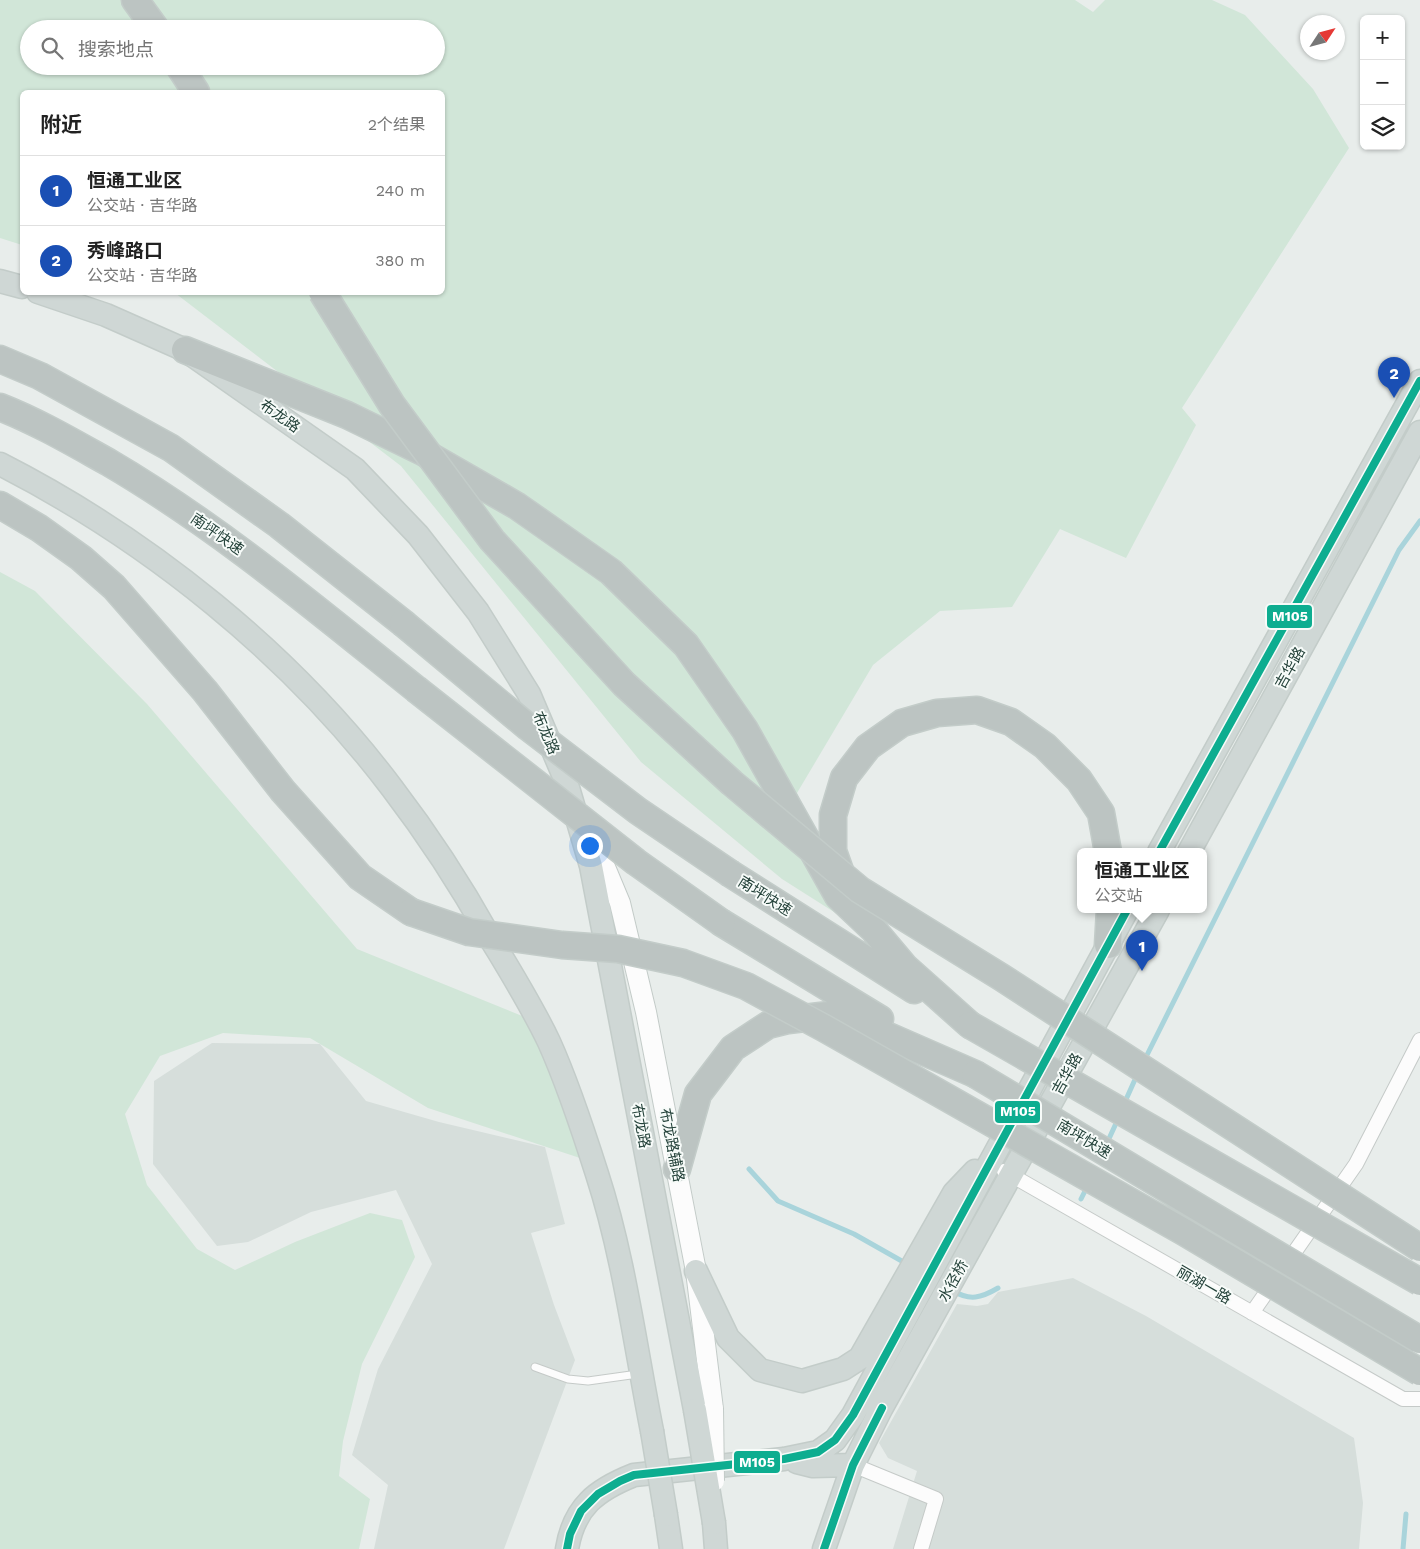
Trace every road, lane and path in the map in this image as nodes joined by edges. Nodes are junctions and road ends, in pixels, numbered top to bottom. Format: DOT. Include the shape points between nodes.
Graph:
graph roads {
  1 [pos="134,0"];
  2 [pos="149,20"];
  3 [pos="185,75"];
  4 [pos="195,90"];
  5 [pos="0,281"];
  6 [pos="20,287"];
  7 [pos="47,295"];
  8 [pos="324,295"];
  9 [pos="185,350"];
  10 [pos="0,359"];
  11 [pos="1420,381"];
  12 [pos="0,407"];
  13 [pos="1420,432"];
  14 [pos="0,464"];
  15 [pos="0,504"];
  16 [pos="566,781"];
  17 [pos="1107,848"];
  18 [pos="1161,848"];
  19 [pos="1191,848"];
  20 [pos="1110,913"];
  21 [pos="1125,913"];
  22 [pos="1156,913"];
  23 [pos="873,929"];
  24 [pos="1108,945"];
  25 [pos="970,1025"];
  26 [pos="1420,1040"];
  27 [pos="974,1074"];
  28 [pos="989,1164"];
  29 [pos="678,1169"];
  30 [pos="1012,1176"];
  31 [pos="977,1238"];
  32 [pos="1420,1248"];
  33 [pos="696,1271"];
  34 [pos="1420,1282"];
  35 [pos="901,1305"];
  36 [pos="1252,1313"];
  37 [pos="1420,1340"];
  38 [pos="534,1367"];
  39 [pos="1420,1372"];
  40 [pos="641,1373"];
  41 [pos="1420,1400"];
  42 [pos="704,1410"];
  43 [pos="784,1459"];
  44 [pos="853,1465"];
  45 [pos="568,1549"];
  46 [pos="670,1549"];
  47 [pos="716,1549"];
  48 [pos="824,1549"];
  49 [pos="921,1549"];
  1 -- 2 [label="highway"];
  3 -- 4 [label="highway"];
  5 -- 6 [label="main road"];
  7 -- 9 [label="main road, 布龙路" via="106,315"];
  8 -- 32 [label="highway, bridge" via="392,405 492,540 624,684 732,783 860,890 1001,977"];
  9 -- 16 [label="main road, 布龙路" via="355,469 418,535 478,612 529,694"];
  9 -- 23 [label="highway" via="347,415 423,452 517,506 611,572 686,645 745,730 838,896"];
  10 -- 25 [label="highway, 南坪快速, bridge" via="40,376 171,448 279,525 528,727 638,811 730,874"];
  11 -- 18 [label="main road, 吉华路"];
  12 -- 27 [label="highway, 南坪快速, bridge" via="37,421 156,491 262,565 636,862 722,923"];
  13 -- 19 [label="main road, 吉华路"];
  14 -- 40 [label="main road" via="105,525 188,583 264,648 332,716 391,786 455,876 548,1042 576,1110 612,1230"];
  15 -- 39 [label="highway, bridge" via="82,558 114,587 360,877 412,912 469,932 618,949 683,963 746,986 1184,1232"];
  16 -- 29 [label="main road, 布龙路辅路" via="603,858 620,903"];
  16 -- 42 [label="main road, 布龙路" via="591,866"];
  17 -- 23 [label="highway" via="1101,813 1080,780 1045,746 1011,722 977,710 937,713 902,722 868,747 844,778 833,815 833,851 846,887"];
  20 -- 24 [label="highway"];
  21 -- 24 [label="main road, 吉华路"];
  22 -- 30 [label="main road, 吉华路"];
  23 -- 25 [label="highway" via="905,967"];
  24 -- 28 [label="main road, 吉华路"];
  25 -- 34 [label="highway, 南坪快速, bridge"];
  26 -- 36 [label="street" via="1356,1164"];
  27 -- 29 [label="highway" via="849,1019 829,1015 768,1026 733,1048 698,1094"];
  27 -- 37 [label="highway, 南坪快速, bridge"];
  28 -- 30 [label="street, 丽湖一路"];
  28 -- 35 [label="main road, 吉华路" via="948,1221"];
  29 -- 33 [label="main road, 布龙路辅路"];
  30 -- 31 [label="main road, 吉华路"];
  30 -- 36 [label="street, 丽湖一路"];
  31 -- 44 [label="main road, 水径桥"];
  33 -- 35 [label="main road" via="728,1338 760,1370 802,1381 843,1369 860,1358"];
  33 -- 42 [label="main road, 布龙路辅路"];
  35 -- 43 [label="main road" via="853,1415 835,1440 818,1452"];
  36 -- 41 [label="street, 丽湖一路" via="1403,1399"];
  38 -- 40 [label="lane" via="568,1379 588,1381"];
  40 -- 46 [label="main road, bridge"];
  42 -- 47 [label="main road, 布龙路, bridge"];
  43 -- 44 [label="main road" via="813,1466"];
  43 -- 45 [label="main road" via="634,1475 613,1483 585,1504 569,1537"];
  44 -- 48 [label="main road"];
  44 -- 49 [label="street" via="936,1498"];
}
